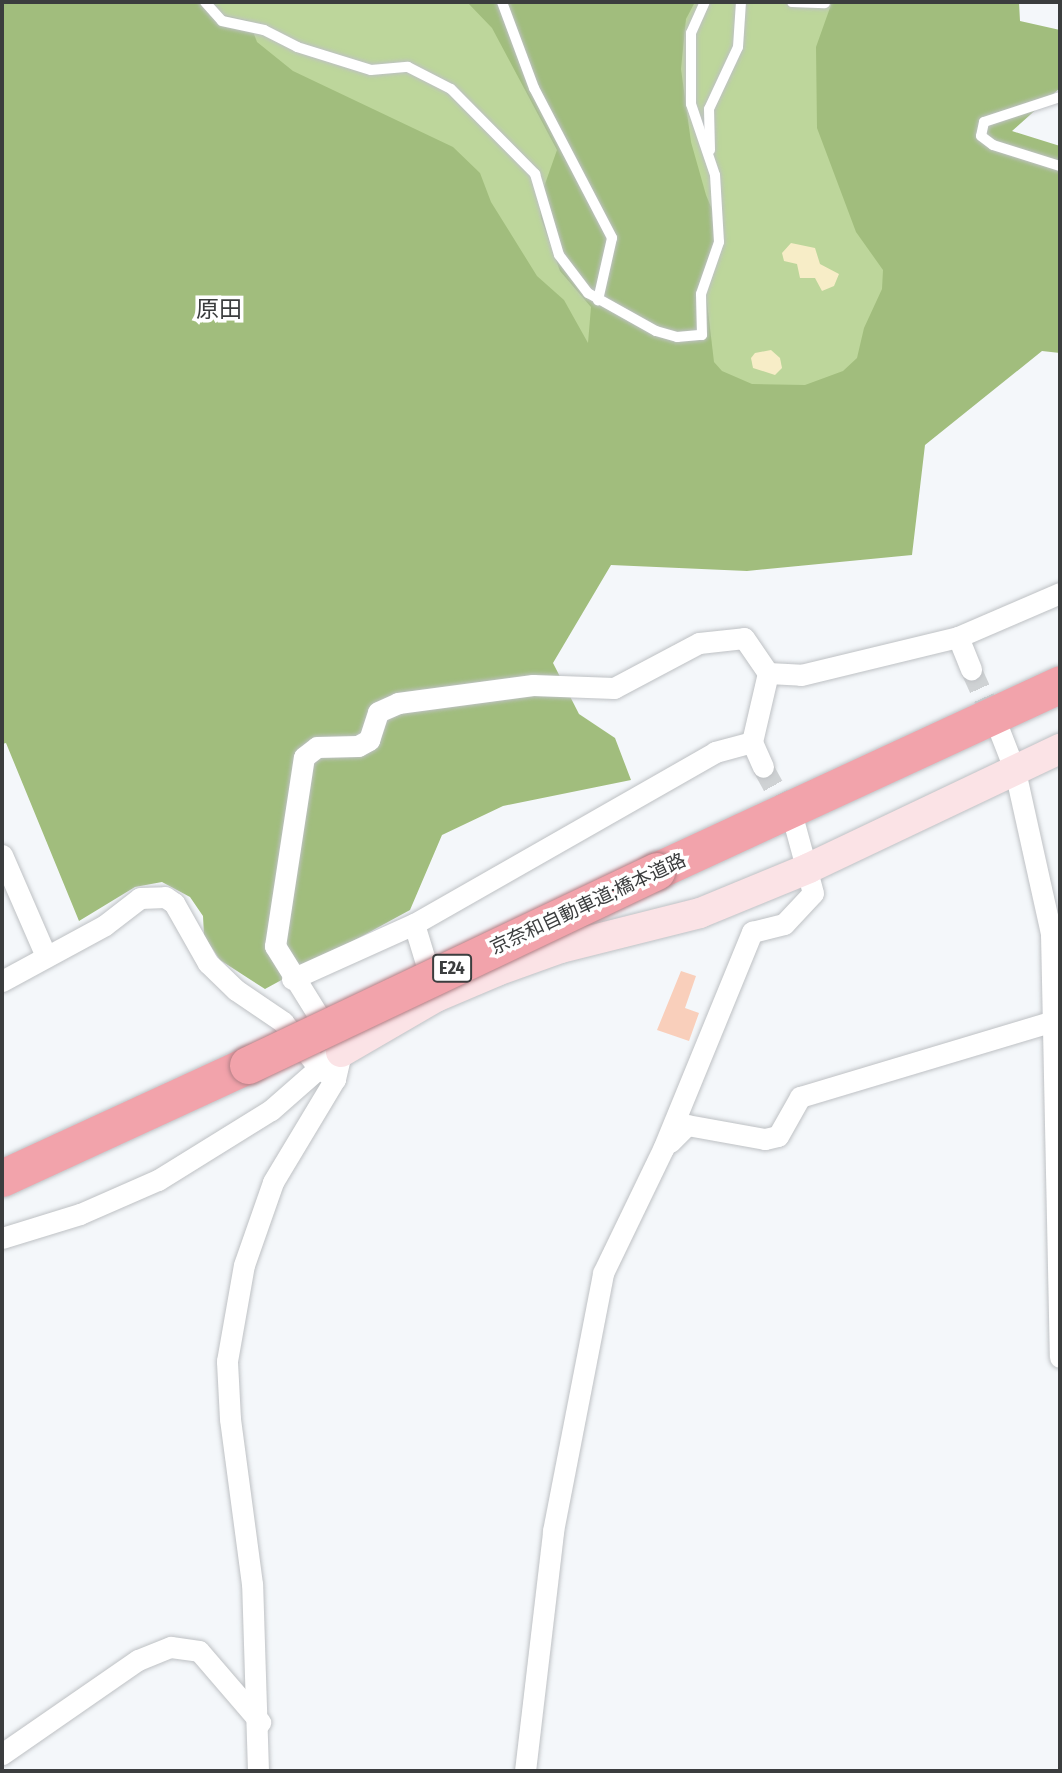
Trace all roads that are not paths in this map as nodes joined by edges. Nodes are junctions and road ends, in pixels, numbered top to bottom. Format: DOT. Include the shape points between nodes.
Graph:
graph roads {
  1 [pos="205,2"];
  2 [pos="502,2"];
  3 [pos="705,2"];
  4 [pos="752,2"];
  5 [pos="792,2"];
  6 [pos="825,2"];
  7 [pos="741,4"];
  8 [pos="1060,97"];
  9 [pos="710,156"];
  10 [pos="1060,166"];
  11 [pos="598,300"];
  12 [pos="1060,593"];
  13 [pos="958,637"];
  14 [pos="971,669"];
  15 [pos="768,673"];
  16 [pos="1060,684"];
  17 [pos="999,730"];
  18 [pos="752,742"];
  19 [pos="1060,749"];
  20 [pos="763,767"];
  21 [pos="1015,771"];
  22 [pos="794,823"];
  23 [pos="2,855"];
  24 [pos="809,868"];
  25 [pos="414,925"];
  26 [pos="46,956"];
  27 [pos="4,974"];
  28 [pos="292,979"];
  29 [pos="436,997"];
  30 [pos="1055,1020"];
  31 [pos="331,1066"];
  32 [pos="663,1149"];
  33 [pos="2,1178"];
  34 [pos="2,1238"];
  35 [pos="1060,1357"];
  36 [pos="260,1722"];
  37 [pos="5,1744"];
  38 [pos="258,1771"];
  39 [pos="525,1771"];
  1 -- 11 [label="lane" via="222,21 264,30 296,47 371,70 408,67 451,89 536,174 559,255"];
  2 -- 11 [label="lane" via="534,88 612,238"];
  3 -- 9 [label="lane" via="691,33 690,75 697,131"];
  4 -- 7 [label="lane"];
  5 -- 6 [label="lane"];
  7 -- 9 [label="lane" via="738,47 709,109"];
  8 -- 10 [label="lane" via="984,122 981,136 993,145"];
  9 -- 11 [label="lane" via="719,242 701,294 702,335 677,337 656,331"];
  12 -- 13 [label="street"];
  13 -- 14 [label="street"];
  13 -- 15 [label="street" via="801,675"];
  15 -- 18 [label="street"];
  15 -- 28 [label="street" via="744,638 719,638 699,643 614,688 533,685 398,703 378,712 369,740 358,747 317,747 304,757 275,946"];
  16 -- 33 [label="highway, 京奈和自動車道;橋本道路 / E24, bridge"];
  17 -- 21 [label="street"];
  18 -- 20 [label="street"];
  18 -- 25 [label="street" via="715,752"];
  19 -- 21 [label="street"];
  21 -- 24 [label="street"];
  21 -- 30 [label="street" via="1051,933"];
  22 -- 24 [label="street"];
  23 -- 26 [label="street"];
  24 -- 29 [label="street" via="700,913 561,948"];
  24 -- 32 [label="street" via="813,894 784,924 752,932 740,954"];
  25 -- 28 [label="street"];
  25 -- 29 [label="street"];
  26 -- 27 [label="street"];
  26 -- 31 [label="street" via="106,925 140,898 166,897 208,963 236,990 284,1022"];
  28 -- 31 [label="street"];
  29 -- 31 [label="street"];
  30 -- 32 [label="street" via="800,1097 778,1136 765,1139 687,1125"];
  30 -- 35 [label="street"];
  31 -- 34 [label="street" via="271,1110 159,1180 80,1214"];
  31 -- 36 [label="street" via="273,1182 244,1265 227,1361 252,1584"];
  32 -- 39 [label="street" via="603,1273 554,1531"];
  36 -- 37 [label="street" via="199,1651 171,1647 138,1660"];
  36 -- 38 [label="street"];
}
